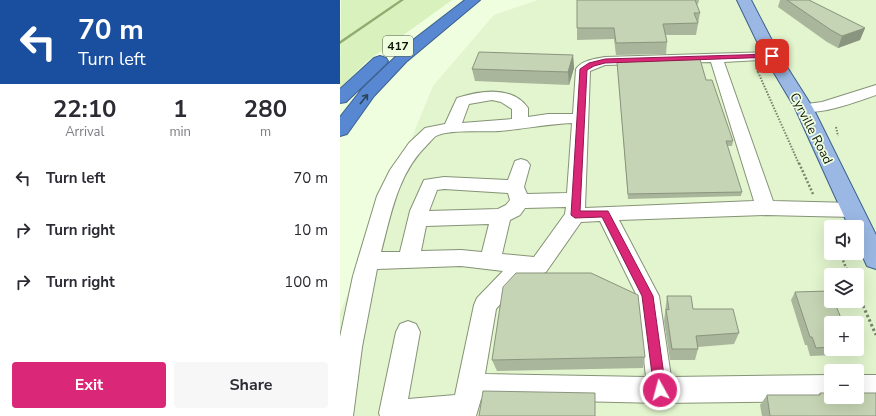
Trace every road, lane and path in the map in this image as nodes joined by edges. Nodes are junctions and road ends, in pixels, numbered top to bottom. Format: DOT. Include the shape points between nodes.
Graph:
graph roads {
  1 [pos="461,0"];
  2 [pos="473,0"];
  3 [pos="744,0"];
  4 [pos="750,56"];
  5 [pos="772,56"];
  6 [pos="716,58"];
  7 [pos="876,89"];
  8 [pos="340,98"];
  9 [pos="804,108"];
  10 [pos="581,118"];
  11 [pos="520,123"];
  12 [pos="452,128"];
  13 [pos="340,130"];
  14 [pos="521,164"];
  15 [pos="517,194"];
  16 [pos="576,207"];
  17 [pos="766,208"];
  18 [pos="820,208"];
  19 [pos="853,210"];
  20 [pos="605,214"];
  21 [pos="501,216"];
  22 [pos="418,219"];
  23 [pos="825,220"];
  24 [pos="409,259"];
  25 [pos="876,259"];
  26 [pos="368,261"];
  27 [pos="490,261"];
  28 [pos="539,266"];
  29 [pos="864,308"];
  30 [pos="408,332"];
  31 [pos="876,335"];
  32 [pos="470,386"];
  33 [pos="824,388"];
  34 [pos="864,388"];
  35 [pos="876,388"];
  36 [pos="660,390"];
  37 [pos="340,416"];
  1 -- 8 [label="highway, 417" via="403,42"];
  13 -- 2 [label="highway, one-way" via="374,86 405,55"];
  3 -- 5 [label="main road, Cyrville Road"];
  4 -- 5 [label="street"];
  4 -- 6 [label="street"];
  4 -- 18 [label="path"];
  5 -- 9 [label="main road, Cyrville Road"];
  6 -- 10 [label="street" via="605,61 592,64 584,69"];
  6 -- 17 [label="street"];
  7 -- 9 [label="street" via="823,106"];
  9 -- 19 [label="main road, Cyrville Road"];
  10 -- 11 [label="street"];
  10 -- 16 [label="street"];
  11 -- 12 [label="street"];
  11 -- 12 [label="street" via="520,108 513,102 500,96 476,96 462,101"];
  12 -- 26 [label="street" via="432,132 416,146 396,174 386,196"];
  14 -- 15 [label="street"];
  15 -- 16 [label="street"];
  15 -- 21 [label="street" via="513,210"];
  15 -- 22 [label="street" via="444,183 430,184"];
  16 -- 20 [label="street"];
  16 -- 28 [label="street"];
  17 -- 18 [label="street"];
  17 -- 20 [label="street"];
  18 -- 19 [label="street"];
  18 -- 23 [label="path"];
  19 -- 25 [label="main road, Cyrville Road"];
  20 -- 36 [label="street" via="648,296"];
  21 -- 22 [label="street"];
  21 -- 27 [label="street"];
  22 -- 24 [label="street"];
  24 -- 26 [label="street"];
  24 -- 27 [label="street" via="460,258"];
  26 -- 37 [label="street" via="350,347"];
  27 -- 28 [label="street"];
  28 -- 32 [label="street" via="511,277 485,305"];
  29 -- 31 [label="path"];
  30 -- 32 [label="street" via="392,413 466,408"];
  32 -- 36 [label="street"];
  33 -- 36 [label="street"];
  34 -- 35 [label="street"];
}
